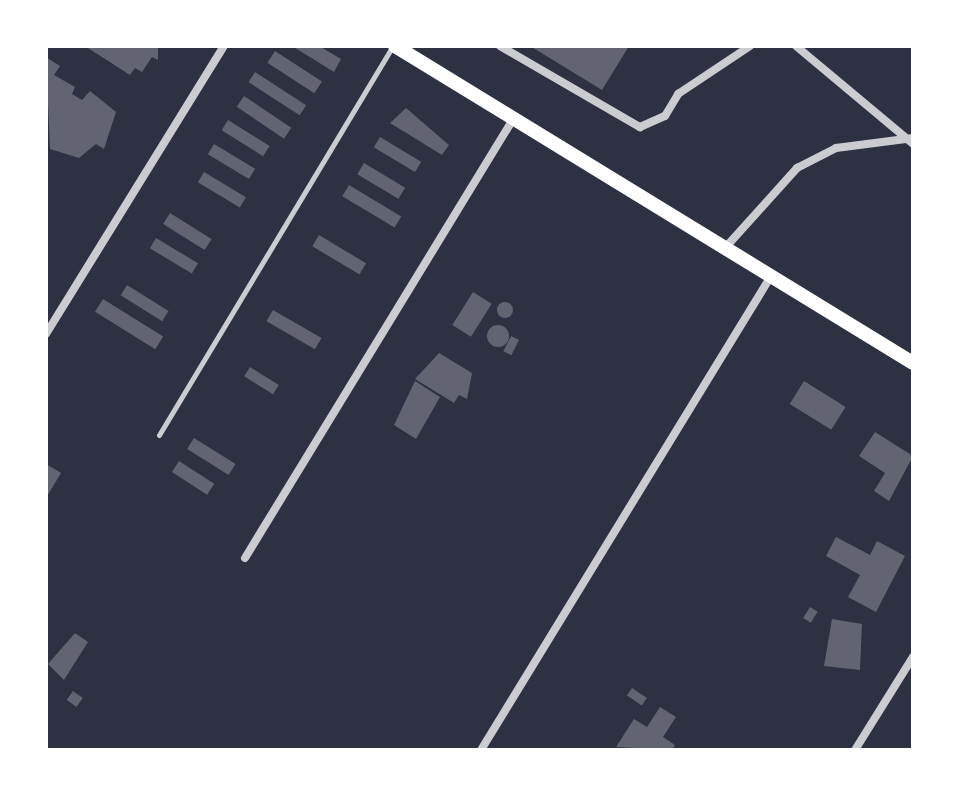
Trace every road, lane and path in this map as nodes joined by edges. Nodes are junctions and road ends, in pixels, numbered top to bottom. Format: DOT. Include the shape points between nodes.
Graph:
graph roads {
  1 [pos="224,46"];
  2 [pos="394,46"];
  3 [pos="500,46"];
  4 [pos="750,46"];
  5 [pos="796,46"];
  6 [pos="512,121"];
  7 [pos="910,139"];
  8 [pos="725,248"];
  9 [pos="771,276"];
  10 [pos="46,334"];
  11 [pos="913,363"];
  12 [pos="159,435"];
  13 [pos="245,558"];
  14 [pos="913,657"];
  15 [pos="481,750"];
  16 [pos="855,750"];
  1 -- 10 [label="street"];
  2 -- 6 [label="main road"];
  2 -- 12 [label="lane"];
  3 -- 4 [label="street" via="640,127 665,116 678,94"];
  5 -- 7 [label="street"];
  6 -- 8 [label="main road"];
  6 -- 13 [label="street"];
  7 -- 8 [label="street" via="836,148 797,168"];
  8 -- 9 [label="main road"];
  9 -- 11 [label="main road"];
  9 -- 15 [label="street"];
  14 -- 16 [label="street"];
}
